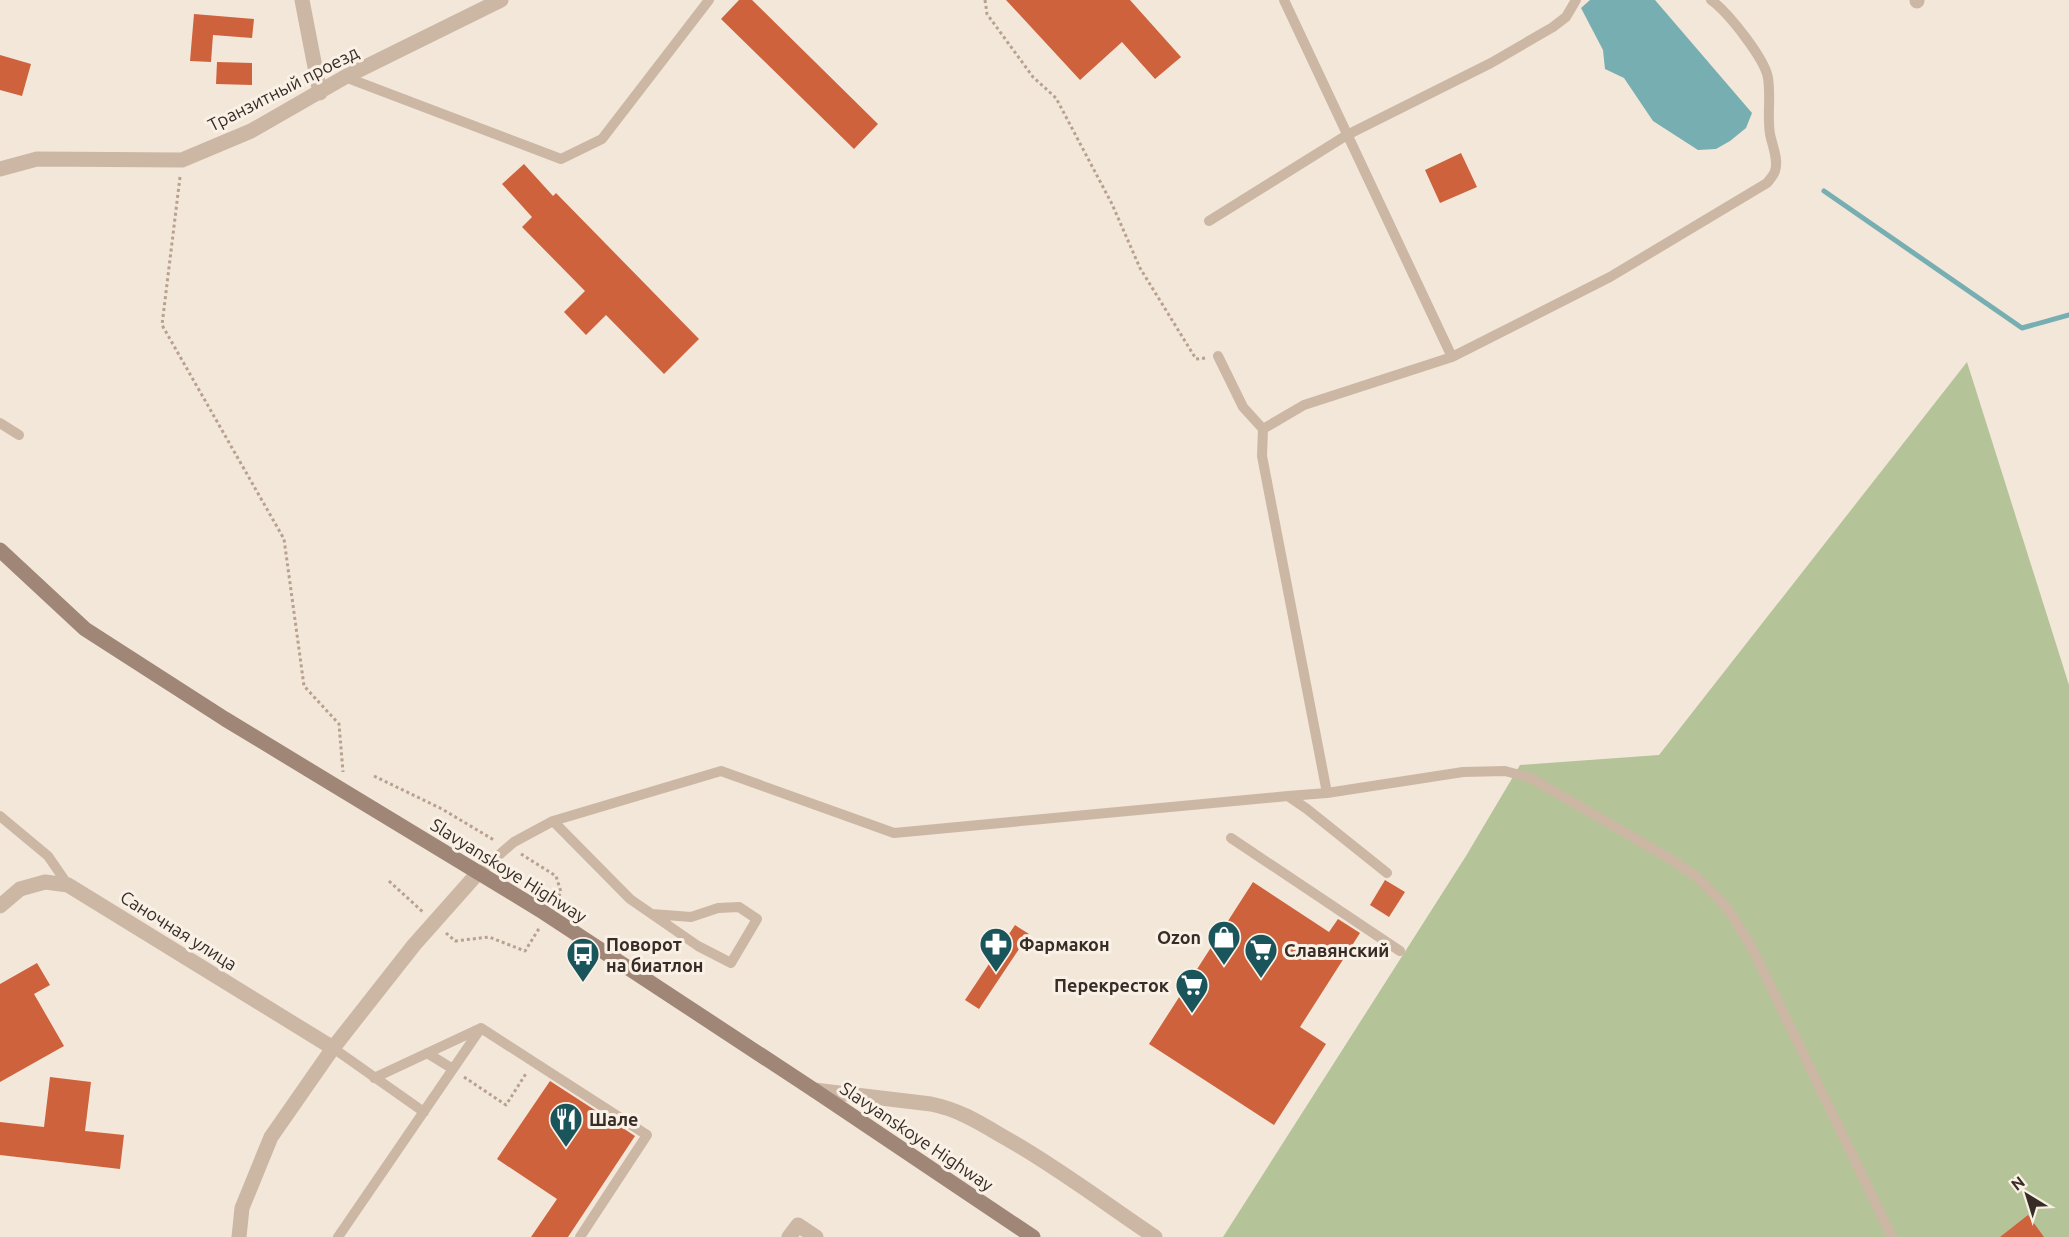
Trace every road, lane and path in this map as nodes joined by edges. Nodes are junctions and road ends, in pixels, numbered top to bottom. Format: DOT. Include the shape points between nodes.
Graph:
graph roads {
  1 [pos="302,0"];
  2 [pos="501,0"];
  3 [pos="708,0"];
  4 [pos="985,0"];
  5 [pos="1284,0"];
  6 [pos="1576,0"];
  7 [pos="1711,0"];
  8 [pos="345,77"];
  9 [pos="320,93"];
  10 [pos="1347,135"];
  11 [pos="182,160"];
  12 [pos="0,169"];
  13 [pos="1209,221"];
  14 [pos="1218,356"];
  15 [pos="1452,357"];
  16 [pos="0,423"];
  17 [pos="1263,429"];
  18 [pos="19,435"];
  19 [pos="0,550"];
  20 [pos="374,776"];
  21 [pos="345,792"];
  22 [pos="1327,793"];
  23 [pos="1288,796"];
  24 [pos="442,809"];
  25 [pos="0,816"];
  26 [pos="554,821"];
  27 [pos="1231,838"];
  28 [pos="1387,873"];
  29 [pos="477,874"];
  30 [pos="68,885"];
  31 [pos="0,906"];
  32 [pos="652,914"];
  33 [pos="1400,951"];
  34 [pos="481,1029"];
  35 [pos="333,1048"];
  36 [pos="427,1053"];
  37 [pos="533,1062"];
  38 [pos="453,1069"];
  39 [pos="374,1078"];
  40 [pos="814,1090"];
  41 [pos="424,1112"];
  42 [pos="239,1237"];
  43 [pos="338,1237"];
  44 [pos="580,1237"];
  45 [pos="789,1237"];
  46 [pos="816,1237"];
  47 [pos="1033,1237"];
  48 [pos="1155,1237"];
  49 [pos="1892,1237"];
  1 -- 9 [label="street"];
  2 -- 8 [label="street, Транзитный проезд"];
  3 -- 8 [label="lane" via="602,139 561,159"];
  4 -- 14 [label="path" via="993,23 1033,77 1056,98 1112,204 1140,268 1196,359"];
  5 -- 10 [label="lane"];
  6 -- 10 [label="lane" via="1566,17 1544,32"];
  7 -- 15 [label="lane" via="1747,38 1768,76 1769,126 1776,171 1767,183 1610,277"];
  8 -- 9 [label="street, Транзитный проезд"];
  9 -- 11 [label="street, Транзитный проезд" via="251,131"];
  10 -- 13 [label="lane"];
  10 -- 15 [label="lane"];
  11 -- 12 [label="street, Транзитный проезд" via="37,159"];
  11 -- 21 [label="path" via="162,325 284,538 303,686 339,724"];
  14 -- 17 [label="lane" via="1243,407"];
  15 -- 17 [label="lane" via="1304,405"];
  16 -- 18 [label="lane"];
  17 -- 22 [label="lane" via="1262,456"];
  19 -- 21 [label="main road, Slavyanskoye Highway" via="85,629"];
  20 -- 24 [label="path"];
  21 -- 29 [label="main road, Slavyanskoye Highway"];
  22 -- 23 [label="lane"];
  22 -- 49 [label="lane" via="1463,772 1505,771 1531,778 1568,798 1697,877 1728,909 1750,946"];
  23 -- 26 [label="lane" via="894,833 721,771"];
  23 -- 28 [label="lane"];
  25 -- 30 [label="lane" via="48,856"];
  26 -- 29 [label="lane" via="514,842"];
  26 -- 32 [label="lane" via="630,899"];
  27 -- 33 [label="lane"];
  29 -- 35 [label="street" via="414,945"];
  29 -- 40 [label="main road, Slavyanskoye Highway" via="540,910"];
  30 -- 31 [label="street, Саночная улица" via="45,882 20,889"];
  30 -- 35 [label="street, Саночная улица"];
  32 -- 32 [label="lane" via="731,963 757,920 739,907 718,908 691,917"];
  34 -- 36 [label="lane"];
  34 -- 37 [label="lane"];
  34 -- 38 [label="lane"];
  35 -- 39 [label="lane"];
  35 -- 42 [label="street" via="271,1137 242,1208"];
  36 -- 38 [label="lane"];
  36 -- 39 [label="lane"];
  37 -- 38 [label="path" via="506,1105"];
  37 -- 44 [label="lane" via="647,1135"];
  38 -- 41 [label="lane"];
  39 -- 41 [label="lane"];
  40 -- 47 [label="main road, Slavyanskoye Highway"];
  40 -- 48 [label="street" via="931,1104 957,1111 1027,1150"];
  41 -- 43 [label="lane"];
  45 -- 46 [label="street" via="798,1225"];
}
